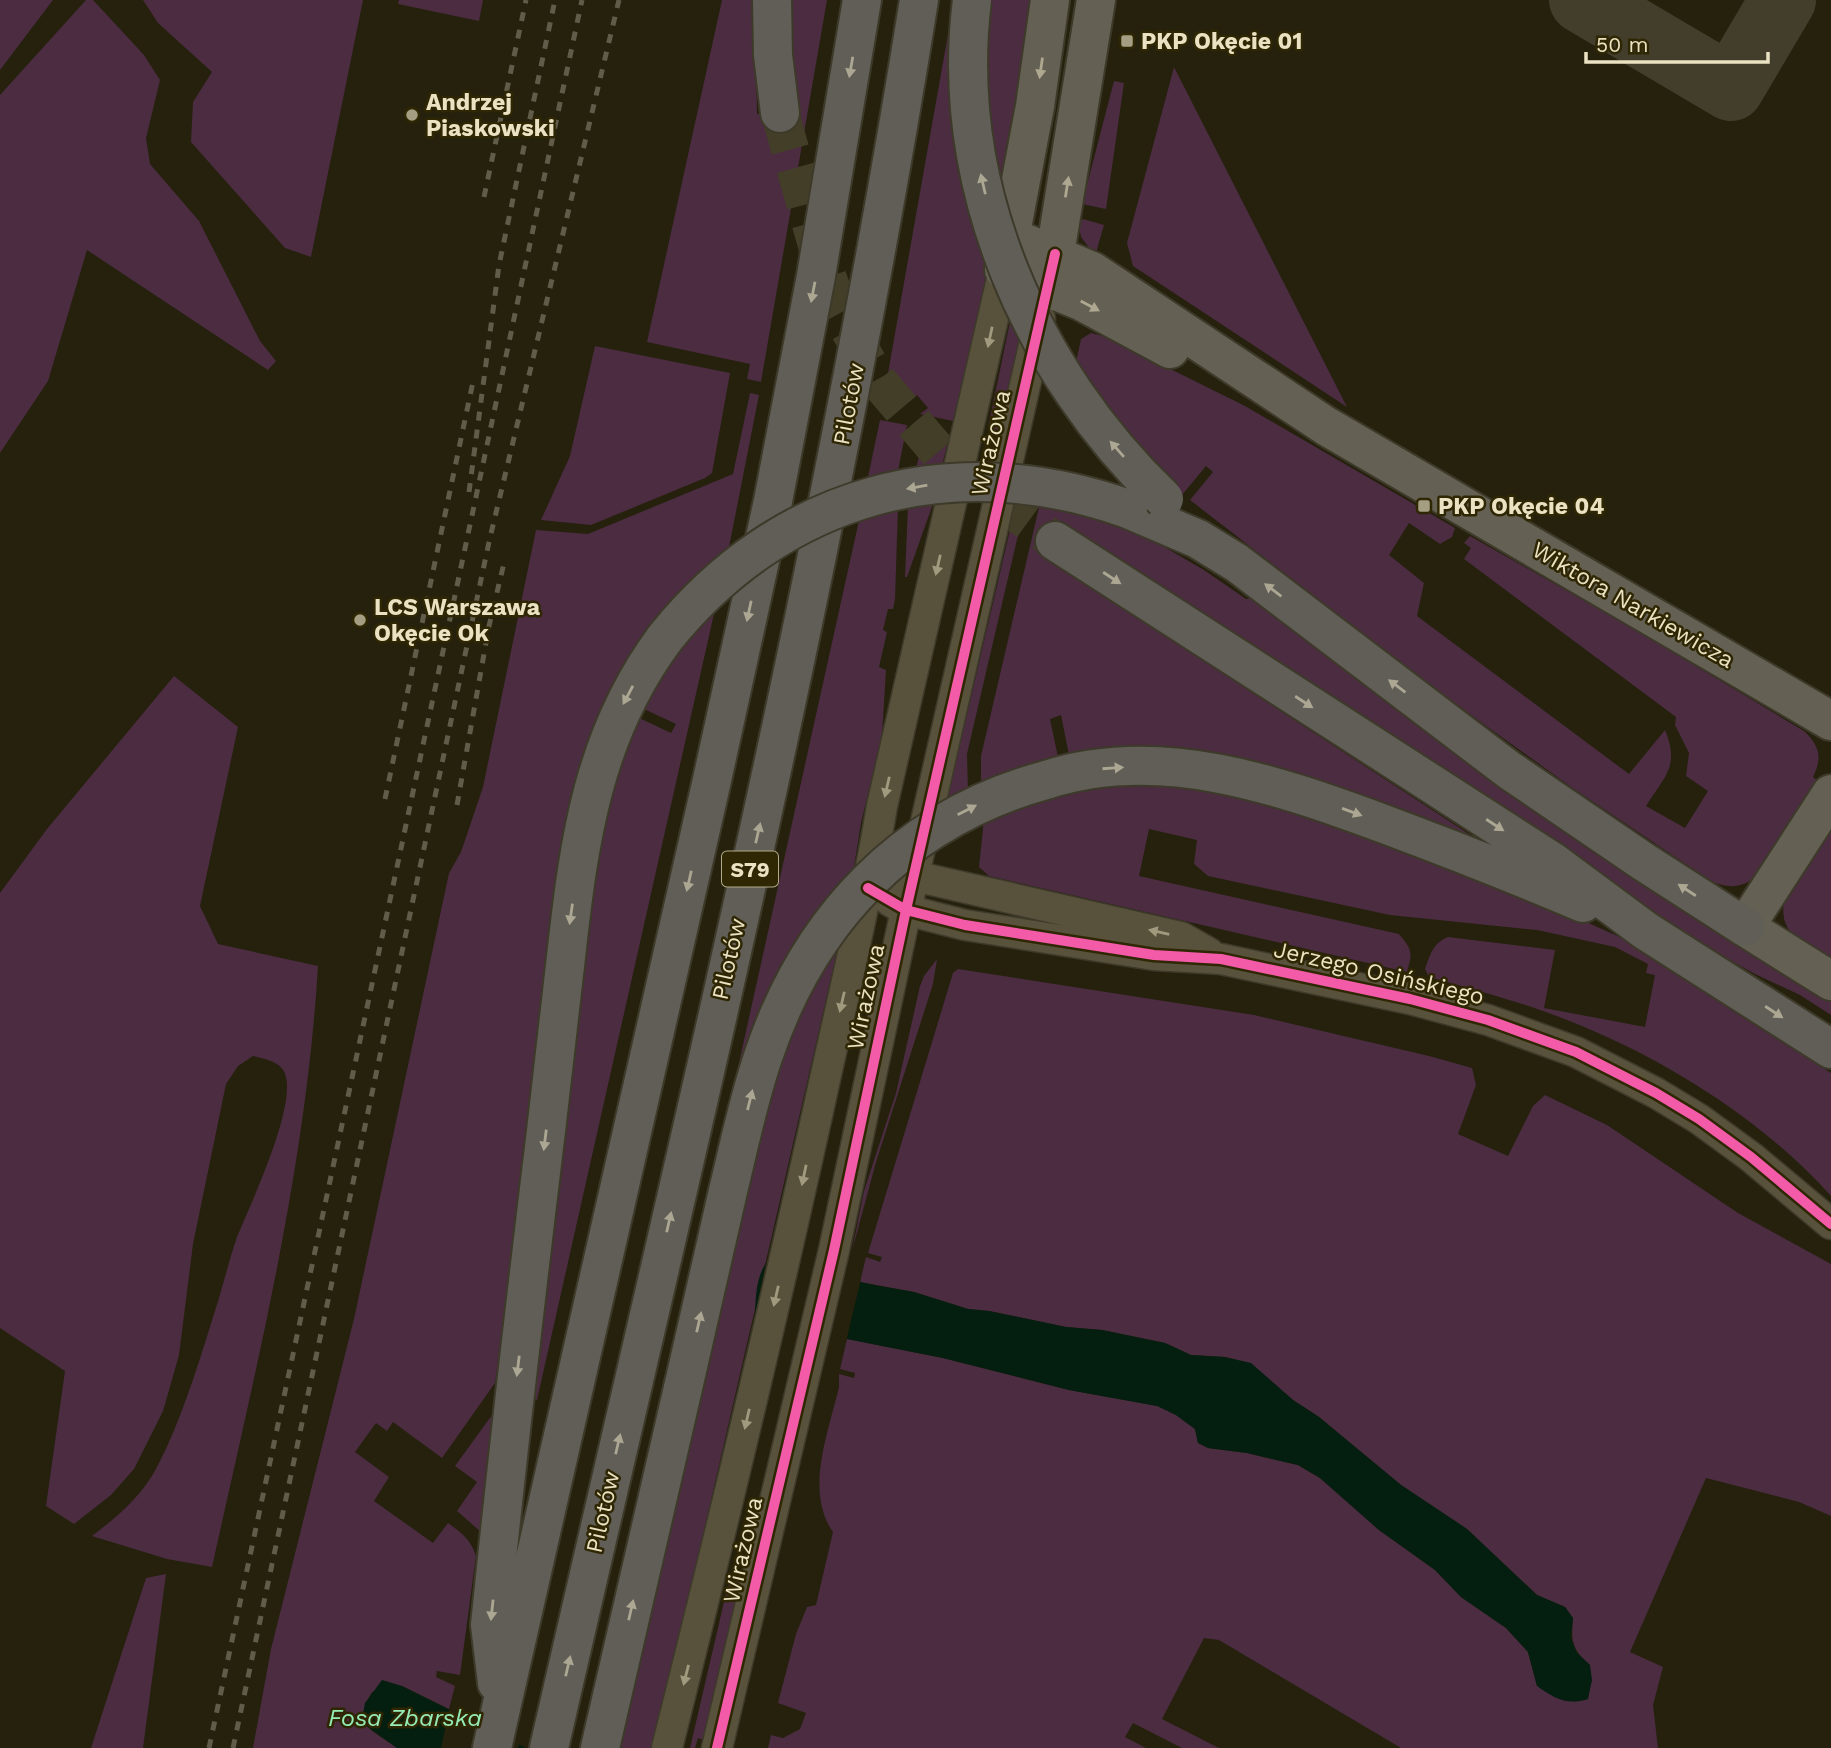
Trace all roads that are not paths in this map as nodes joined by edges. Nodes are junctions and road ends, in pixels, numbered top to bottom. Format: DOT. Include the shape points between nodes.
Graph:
graph roads {
  1 [pos="772,0"];
  2 [pos="862,0"];
  3 [pos="919,0"];
  4 [pos="972,0"];
  5 [pos="1050,0"];
  6 [pos="1096,0"];
  7 [pos="780,114"];
  8 [pos="1008,254"];
  9 [pos="1051,270"];
  10 [pos="1055,541"];
  11 [pos="1237,564"];
  12 [pos="1831,721"];
  13 [pos="1831,794"];
  14 [pos="914,876"];
  15 [pos="868,888"];
  16 [pos="906,910"];
  17 [pos="1745,927"];
  18 [pos="1646,931"];
  19 [pos="1221,959"];
  20 [pos="1831,982"];
  21 [pos="1831,1049"];
  22 [pos="1831,1224"];
  23 [pos="501,1709"];
  24 [pos="551,1740"];
  25 [pos="492,1748"];
  26 [pos="600,1748"];
  27 [pos="667,1748"];
  28 [pos="717,1748"];
  1 -- 7 [label="highway"];
  2 -- 23 [label="highway, S79, one-way" via="770,514"];
  24 -- 3 [label="highway, Pilotów / S79, one-way" via="830,498"];
  11 -- 4 [label="highway, one-way, bridge" via="1129,463 1080,404 1037,333 1013,281 986,197 973,129"];
  5 -- 8 [label="main road, Wirażowa, one-way"];
  9 -- 6 [label="main road, Wirażowa, one-way"];
  8 -- 9 [label="main road, Wiktora Narkiewicza"];
  8 -- 15 [label="street, Wirażowa, one-way" via="882,806"];
  9 -- 12 [label="main road, Wiktora Narkiewicza" via="1081,301 1326,426"];
  9 -- 14 [label="street, Wirażowa"];
  10 -- 18 [label="highway, one-way" via="1553,862"];
  17 -- 11 [label="highway, one-way" via="1509,770"];
  11 -- 23 [label="highway, one-way, bridge" via="1198,540 1128,509 1058,489 1009,482 938,483 881,494 830,511 771,541 695,603 639,676 611,731 596,779 571,914 490,1625"];
  13 -- 17 [label="main road"];
  14 -- 15 [label="street"];
  14 -- 16 [label="street, Wirażowa"];
  19 -- 14 [label="street, Jerzego Osińskiego, one-way" via="1181,937"];
  15 -- 16 [label="street, Jerzego Osińskiego"];
  15 -- 27 [label="street, Wirażowa, one-way" via="720,1537"];
  16 -- 19 [label="street, Jerzego Osińskiego" via="965,925 1154,955"];
  16 -- 28 [label="street, Wirażowa" via="834,1251"];
  17 -- 20 [label="main road"];
  18 -- 21 [label="highway, one-way"];
  26 -- 18 [label="highway, one-way, bridge" via="752,1092 781,1008 809,954 856,893 889,861 952,817 1046,780 1143,766 1208,772 1323,802 1480,859"];
  19 -- 22 [label="street, Jerzego Osińskiego" via="1447,1008 1576,1052 1699,1119"];
  23 -- 25 [label="highway, S79"];
}
